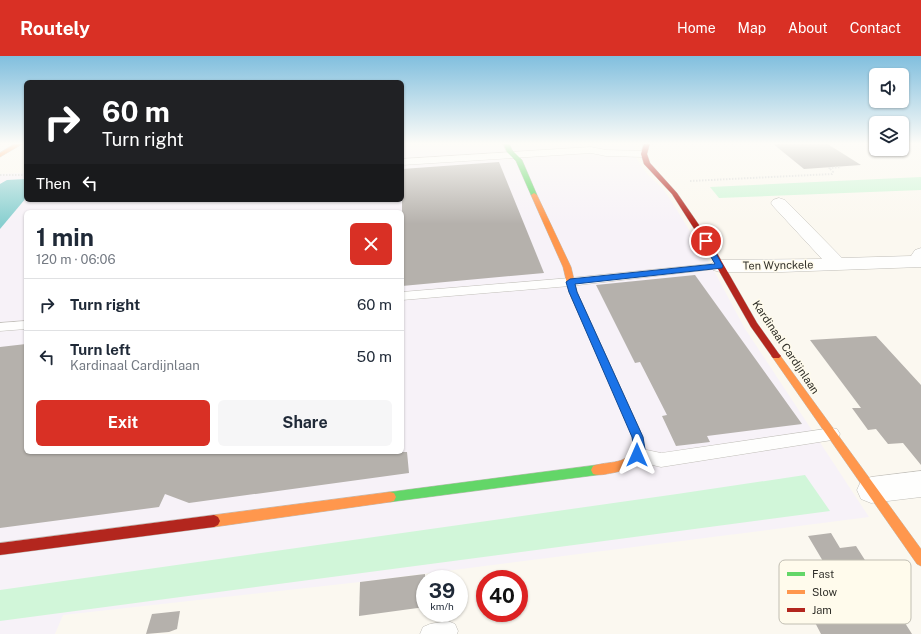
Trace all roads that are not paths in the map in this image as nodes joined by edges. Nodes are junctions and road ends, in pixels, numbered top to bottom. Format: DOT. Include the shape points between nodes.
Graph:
graph roads {
  1 [pos="523,170"];
  2 [pos="653,170"];
  3 [pos="779,204"];
  4 [pos="921,254"];
  5 [pos="836,263"];
  6 [pos="720,266"];
  7 [pos="570,282"];
  8 [pos="404,296"];
  9 [pos="24,325"];
  10 [pos="0,327"];
  11 [pos="832,434"];
  12 [pos="637,455"];
  13 [pos="921,484"];
  14 [pos="871,490"];
  15 [pos="0,549"];
  16 [pos="921,560"];
  1 -- 7 [label="street" via="567,267"];
  2 -- 6 [label="street, Kardinaal Cardijnlaan" via="674,193"];
  3 -- 5 [label="street, Ten Wynckele"];
  4 -- 5 [label="street, Ten Wynckele" via="917,262"];
  5 -- 6 [label="street, Ten Wynckele"];
  6 -- 7 [label="lane"];
  6 -- 11 [label="street, Kardinaal Cardijnlaan" via="754,325"];
  7 -- 8 [label="lane"];
  7 -- 12 [label="street" via="638,437"];
  9 -- 10 [label="lane"];
  11 -- 12 [label="lane" via="660,460"];
  11 -- 14 [label="street, Kardinaal Cardijnlaan"];
  12 -- 15 [label="street" via="631,462 620,467"];
  13 -- 14 [label="street"];
  14 -- 16 [label="street, Kardinaal Cardijnlaan"];
}
